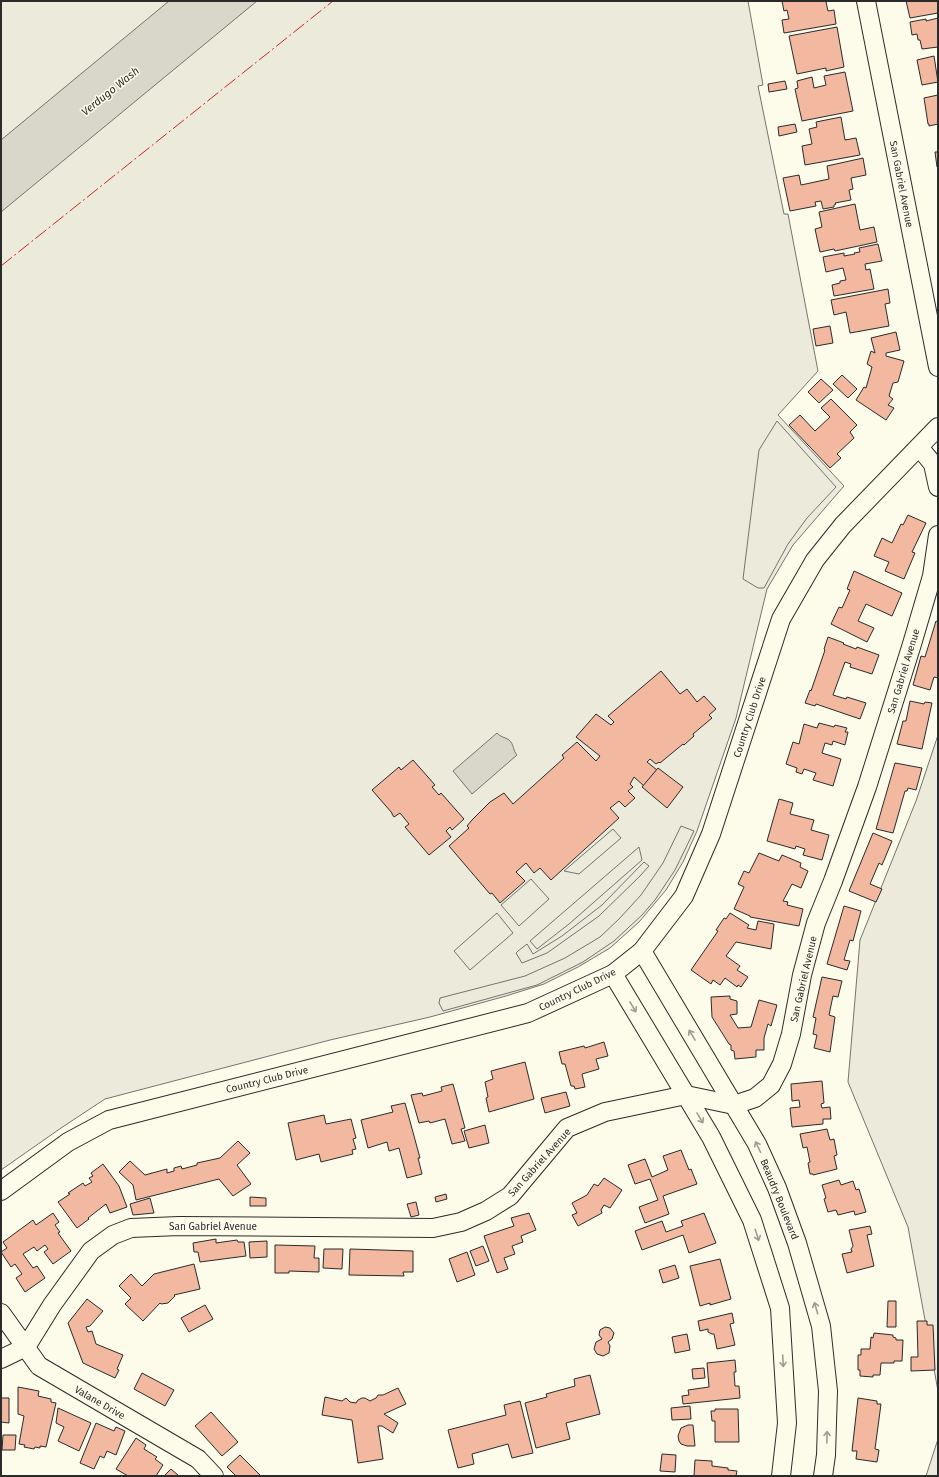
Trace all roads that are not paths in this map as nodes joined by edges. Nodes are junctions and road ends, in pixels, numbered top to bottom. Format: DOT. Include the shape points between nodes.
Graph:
graph roads {
  1 [pos="866,1"];
  2 [pos="938,367"];
  3 [pos="938,427"];
  4 [pos="919,447"];
  5 [pos="938,487"];
  6 [pos="938,535"];
  7 [pos="642,951"];
  8 [pos="613,974"];
  9 [pos="686,1095"];
  10 [pos="734,1104"];
  11 [pos="1,1191"];
  12 [pos="1,1313"];
  13 [pos="26,1347"];
  14 [pos="1,1359"];
  15 [pos="214,1476"];
  16 [pos="781,1476"];
  17 [pos="823,1476"];
  1 -- 2 [label="street, San Gabriel Avenue"];
  3 -- 4 [label="street, Country Club Drive"];
  4 -- 5 [label="street" via="933,464"];
  4 -- 7 [label="street, Country Club Drive" via="844,525 815,560 782,619 712,834 684,896"];
  6 -- 10 [label="street, San Gabriel Avenue" via="932,576 867,787 816,923 782,1064 771,1084 756,1098"];
  7 -- 8 [label="street, Country Club Drive"];
  10 -- 7 [label="street, Beaudry Boulevard, one-way"];
  8 -- 9 [label="street, one-way"];
  8 -- 11 [label="street, Country Club Drive" via="528,1013 108,1120 68,1142"];
  9 -- 10 [label="street, San Gabriel Avenue"];
  9 -- 13 [label="street, San Gabriel Avenue" via="605,1112 567,1128 510,1196 462,1222 433,1228 131,1228 113,1235 91,1251 52,1305"];
  9 -- 16 [label="street, one-way" via="712,1137 752,1220 780,1308 787,1423"];
  17 -- 10 [label="street, Beaudry Boulevard, one-way" via="828,1391 821,1326 797,1243 777,1188 757,1144"];
  12 -- 13 [label="street, Valane Drive"];
  13 -- 14 [label="street"];
  13 -- 15 [label="street, Valane Drive" via="39,1366 198,1459"];
}
